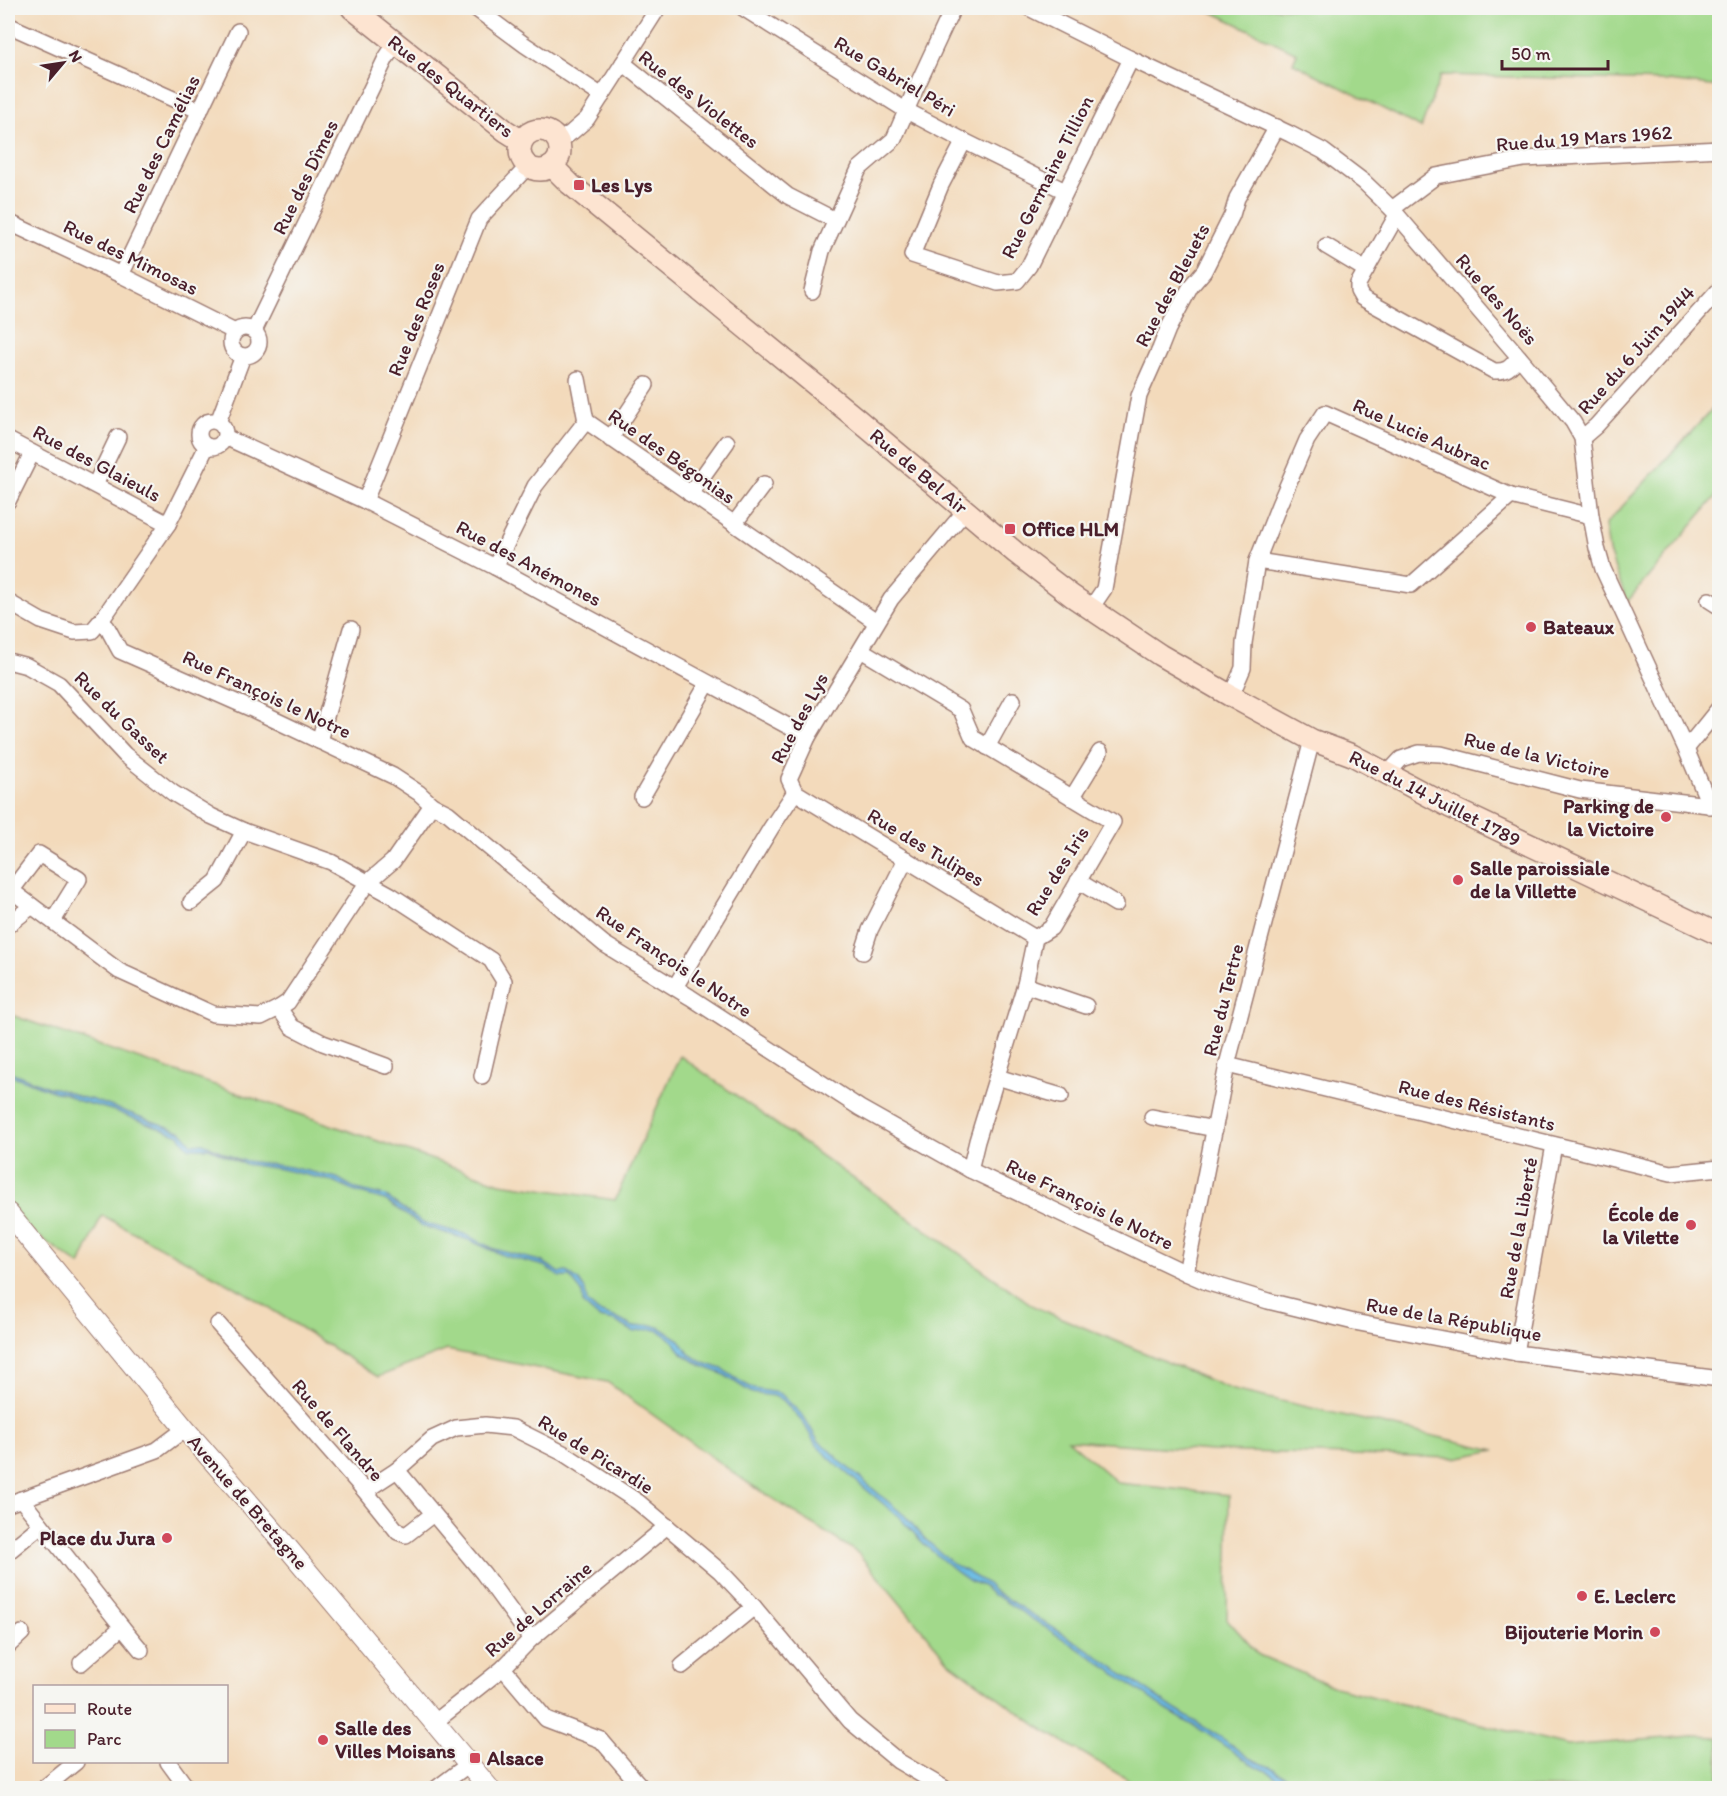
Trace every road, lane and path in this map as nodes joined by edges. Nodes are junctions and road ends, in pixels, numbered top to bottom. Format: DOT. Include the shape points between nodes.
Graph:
graph roads {
  1 [pos="352,8"];
  2 [pos="476,8"];
  3 [pos="658,8"];
  4 [pos="744,8"];
  5 [pos="953,8"];
  6 [pos="1029,8"];
  7 [pos="8,25"];
  8 [pos="238,31"];
  9 [pos="396,43"];
  10 [pos="1131,59"];
  11 [pos="623,63"];
  12 [pos="602,96"];
  13 [pos="200,111"];
  14 [pos="907,111"];
  15 [pos="1277,128"];
  16 [pos="522,141"];
  17 [pos="964,141"];
  18 [pos="558,142"];
  19 [pos="1719,149"];
  20 [pos="528,166"];
  21 [pos="552,166"];
  22 [pos="1065,191"];
  23 [pos="1395,212"];
  24 [pos="835,220"];
  25 [pos="8,222"];
  26 [pos="1326,246"];
  27 [pos="1366,270"];
  28 [pos="121,275"];
  29 [pos="1719,289"];
  30 [pos="812,291"];
  31 [pos="254,331"];
  32 [pos="235,332"];
  33 [pos="243,356"];
  34 [pos="1519,357"];
  35 [pos="578,379"];
  36 [pos="646,385"];
  37 [pos="218,422"];
  38 [pos="586,422"];
  39 [pos="225,436"];
  40 [pos="118,437"];
  41 [pos="610,438"];
  42 [pos="1582,438"];
  43 [pos="8,440"];
  44 [pos="727,442"];
  45 [pos="207,446"];
  46 [pos="32,453"];
  47 [pos="764,483"];
  48 [pos="95,485"];
  49 [pos="690,494"];
  50 [pos="1511,496"];
  51 [pos="8,501"];
  52 [pos="365,501"];
  53 [pos="966,510"];
  54 [pos="1591,516"];
  55 [pos="168,524"];
  56 [pos="734,525"];
  57 [pos="1257,561"];
  58 [pos="495,567"];
  59 [pos="8,602"];
  60 [pos="1091,609"];
  61 [pos="102,619"];
  62 [pos="876,622"];
  63 [pos="351,629"];
  64 [pos="861,650"];
  65 [pos="8,661"];
  66 [pos="708,683"];
  67 [pos="1231,696"];
  68 [pos="1013,700"];
  69 [pos="1719,707"];
  70 [pos="808,737"];
  71 [pos="1312,740"];
  72 [pos="319,741"];
  73 [pos="987,747"];
  74 [pos="1686,749"];
  75 [pos="1100,752"];
  76 [pos="1388,773"];
  77 [pos="795,792"];
  78 [pos="642,797"];
  79 [pos="1072,798"];
  80 [pos="432,805"];
  81 [pos="1715,806"];
  82 [pos="244,831"];
  83 [pos="906,859"];
  84 [pos="1078,881"];
  85 [pos="368,883"];
  86 [pos="10,890"];
  87 [pos="191,902"];
  88 [pos="1116,904"];
  89 [pos="32,906"];
  90 [pos="53,921"];
  91 [pos="8,925"];
  92 [pos="1719,935"];
  93 [pos="1035,938"];
  94 [pos="863,952"];
  95 [pos="1025,985"];
  96 [pos="675,987"];
  97 [pos="1086,1006"];
  98 [pos="279,1008"];
  99 [pos="1227,1065"];
  100 [pos="386,1066"];
  101 [pos="482,1076"];
  102 [pos="997,1077"];
  103 [pos="1061,1096"];
  104 [pos="1152,1117"];
  105 [pos="1215,1129"];
  106 [pos="1554,1145"];
  107 [pos="1719,1168"];
  108 [pos="970,1170"];
  109 [pos="8,1213"];
  110 [pos="1186,1273"];
  111 [pos="218,1324"];
  112 [pos="1516,1353"];
  113 [pos="1719,1379"];
  114 [pos="185,1429"];
  115 [pos="397,1470"];
  116 [pos="365,1491"];
  117 [pos="14,1502"];
  118 [pos="433,1514"];
  119 [pos="41,1525"];
  120 [pos="667,1526"];
  121 [pos="8,1552"];
  122 [pos="754,1607"];
  123 [pos="122,1627"];
  124 [pos="22,1633"];
  125 [pos="531,1639"];
  126 [pos="8,1646"];
  127 [pos="141,1650"];
  128 [pos="81,1662"];
  129 [pos="682,1666"];
  130 [pos="503,1668"];
  131 [pos="435,1722"];
  132 [pos="74,1763"];
  133 [pos="169,1763"];
  134 [pos="469,1764"];
  135 [pos="44,1788"];
  136 [pos="187,1788"];
  137 [pos="437,1788"];
  138 [pos="489,1788"];
  139 [pos="642,1788"];
  140 [pos="944,1788"];
  1 -- 9 [label="main road, Rue des Quartiers"];
  2 -- 12 [label="street"];
  3 -- 11 [label="street"];
  4 -- 14 [label="street, Rue Gabriel Péri"];
  5 -- 14 [label="street"];
  6 -- 10 [label="street, Rue des Noës"];
  7 -- 13 [label="street"];
  8 -- 13 [label="street, Rue des Camélias"];
  9 -- 16 [label="main road, Rue des Quartiers"];
  9 -- 31 [label="street, Rue des Dîmes"];
  10 -- 15 [label="street, Rue des Noës"];
  10 -- 22 [label="street, Rue Germaine Tillion"];
  11 -- 12 [label="street, Rue des Violettes"];
  11 -- 24 [label="street, Rue des Violettes" via="788,196"];
  12 -- 18 [label="street, Rue des Violettes" via="587,119"];
  13 -- 28 [label="street, Rue des Camélias"];
  14 -- 17 [label="street, Rue Gabriel Péri"];
  14 -- 24 [label="street" via="894,139 860,169"];
  15 -- 23 [label="street, Rue des Noës" via="1323,152 1364,182"];
  15 -- 60 [label="street, Rue des Bleuets" via="1237,198 1204,271 1191,286 1168,329 1139,396 1104,589"];
  16 -- 18 [label="main road, Rue des Quartiers" via="531,133 543,131"];
  16 -- 20 [label="main road, Rue des Quartiers" via="520,152"];
  17 -- 22 [label="street, Rue Gabriel Péri"];
  17 -- 22 [label="street, Rue Germaine Tillion" via="912,255 998,283 1017,281 1029,266"];
  18 -- 21 [label="main road" via="559,155"];
  19 -- 23 [label="street, Rue du 19 Mars 1962" via="1524,159 1436,176"];
  20 -- 21 [label="main road" via="540,170"];
  20 -- 52 [label="street, Rue des Roses" via="479,219"];
  21 -- 53 [label="main road, Rue de Bel Air"];
  23 -- 27 [label="street"];
  23 -- 34 [label="street, Rue des Noës"];
  24 -- 30 [label="street"];
  25 -- 28 [label="street, Rue des Mimosas"];
  26 -- 27 [label="street"];
  27 -- 34 [label="street" via="1358,284 1362,298 1494,371 1503,372"];
  28 -- 32 [label="street, Rue des Mimosas"];
  29 -- 42 [label="street, Rue du 6 Juin 1944"];
  31 -- 32 [label="street" via="243,328"];
  31 -- 33 [label="street" via="258,349"];
  32 -- 33 [label="street" via="232,347"];
  33 -- 37 [label="street"];
  34 -- 42 [label="street, Rue des Noës"];
  35 -- 38 [label="street"];
  36 -- 41 [label="street"];
  37 -- 39 [label="street"];
  37 -- 45 [label="street" via="201,427 200,438"];
  38 -- 41 [label="street, Rue des Bégonias"];
  38 -- 58 [label="street, Rue des Bégonias" via="535,486"];
  39 -- 45 [label="street" via="217,447"];
  39 -- 52 [label="street, Rue des Anémones"];
  40 -- 48 [label="street"];
  41 -- 49 [label="street, Rue des Bégonias"];
  42 -- 54 [label="street, Rue des Noës"];
  43 -- 46 [label="street, Rue des Glaieuls"];
  44 -- 49 [label="street"];
  45 -- 55 [label="street"];
  46 -- 48 [label="street, Rue des Glaieuls"];
  46 -- 51 [label="street"];
  47 -- 56 [label="street"];
  48 -- 55 [label="street, Rue des Glaieuls"];
  49 -- 56 [label="street, Rue des Bégonias"];
  50 -- 54 [label="street, Rue Lucie Aubrac"];
  50 -- 57 [label="street" via="1411,585"];
  50 -- 57 [label="street, Rue Lucie Aubrac" via="1325,413 1307,440"];
  52 -- 58 [label="street, Rue des Anémones"];
  53 -- 60 [label="main road, Rue de Bel Air"];
  53 -- 62 [label="street, Rue des Lys"];
  54 -- 74 [label="street, Rue des Noës" via="1603,569"];
  55 -- 61 [label="street"];
  56 -- 62 [label="street, Rue des Bégonias"];
  57 -- 67 [label="street" via="1243,668"];
  58 -- 66 [label="street, Rue des Anémones"];
  59 -- 61 [label="street" via="41,621 74,632 92,631"];
  60 -- 67 [label="main road, Rue de Bel Air"];
  61 -- 72 [label="street, Rue François le Notre" via="120,651"];
  62 -- 64 [label="street, Rue des Lys"];
  63 -- 72 [label="street"];
  64 -- 70 [label="street, Rue des Lys"];
  64 -- 73 [label="street, Rue des Iris" via="961,710 973,738"];
  65 -- 82 [label="street, Rue du Gasset" via="27,666 59,684 125,755 165,787"];
  66 -- 70 [label="street, Rue des Anémones"];
  66 -- 78 [label="street"];
  67 -- 71 [label="main road, Rue de Bel Air"];
  68 -- 73 [label="street"];
  69 -- 74 [label="street"];
  70 -- 77 [label="street, Rue des Lys" via="789,779"];
  71 -- 76 [label="main road, Rue du 14 Juillet 1789"];
  71 -- 99 [label="street, Rue du Tertre"];
  72 -- 80 [label="street, Rue François le Notre" via="393,776"];
  73 -- 79 [label="street, Rue des Iris"];
  74 -- 81 [label="street, Rue des Noës"];
  75 -- 79 [label="street"];
  76 -- 81 [label="street, Rue de la Victoire" via="1401,759 1419,753 1441,754 1580,790"];
  76 -- 92 [label="main road, Rue du 14 Juillet 1789" via="1450,807"];
  77 -- 83 [label="street, Rue des Tulipes"];
  77 -- 96 [label="street, Rue des Lys"];
  79 -- 84 [label="street, Rue des Iris" via="1113,822"];
  80 -- 85 [label="street" via="393,861"];
  80 -- 96 [label="street, Rue François le Notre" via="448,813 604,944"];
  82 -- 85 [label="street, Rue du Gasset" via="332,862"];
  82 -- 87 [label="street" via="217,881"];
  83 -- 93 [label="street, Rue des Tulipes"];
  83 -- 94 [label="street"];
  84 -- 88 [label="street"];
  84 -- 93 [label="street, Rue des Iris" via="1051,928"];
  85 -- 98 [label="street" via="288,1002"];
  85 -- 101 [label="street, Rue du Gasset" via="491,960 504,981"];
  86 -- 89 [label="street"];
  86 -- 90 [label="street" via="39,854 79,879"];
  89 -- 90 [label="street"];
  89 -- 91 [label="street"];
  90 -- 98 [label="street" via="119,970 213,1014 261,1017"];
  93 -- 95 [label="street, Rue des Iris"];
  95 -- 97 [label="street"];
  95 -- 102 [label="street, Rue des Iris"];
  96 -- 108 [label="street, Rue François le Notre" via="860,1108"];
  98 -- 100 [label="street" via="292,1028"];
  99 -- 105 [label="street, Rue du Tertre"];
  99 -- 106 [label="street, Rue des Résistants"];
  102 -- 103 [label="street"];
  102 -- 108 [label="street, Rue des Iris"];
  104 -- 105 [label="street"];
  105 -- 110 [label="street, Rue du Tertre"];
  106 -- 107 [label="street, Rue des Résistants" via="1671,1173"];
  106 -- 112 [label="street, Rue de la Liberté"];
  108 -- 110 [label="street, Rue François le Notre"];
  109 -- 114 [label="street, Avenue de Bretagne"];
  110 -- 112 [label="street, Rue de la République" via="1268,1301 1354,1322"];
  111 -- 116 [label="street, Rue de Flandre"];
  112 -- 113 [label="street, Rue de la République"];
  114 -- 117 [label="street" via="157,1450"];
  114 -- 131 [label="street, Avenue de Bretagne"];
  115 -- 116 [label="street, Rue de Picardie"];
  115 -- 118 [label="street, Rue de Flandre"];
  115 -- 120 [label="street, Rue de Picardie" via="432,1439 456,1428 513,1428 563,1453"];
  116 -- 118 [label="street, Rue de Flandre" via="398,1532 406,1535"];
  117 -- 119 [label="street"];
  118 -- 125 [label="street, Rue de Flandre"];
  119 -- 121 [label="street"];
  119 -- 123 [label="street"];
  120 -- 122 [label="street, Rue de Picardie" via="720,1571"];
  120 -- 125 [label="street, Rue de Lorraine"];
  122 -- 129 [label="street"];
  122 -- 140 [label="street, Rue de Picardie" via="850,1721 898,1761"];
  123 -- 127 [label="street"];
  123 -- 128 [label="street"];
  124 -- 126 [label="street"];
  125 -- 130 [label="street, Rue de Lorraine"];
  130 -- 131 [label="street, Rue de Lorraine"];
  130 -- 139 [label="street" via="546,1719 601,1740"];
  131 -- 134 [label="street, Avenue de Bretagne"];
  132 -- 135 [label="street"];
  133 -- 136 [label="street"];
  134 -- 137 [label="street"];
  134 -- 138 [label="street, Avenue de Bretagne"];
}
